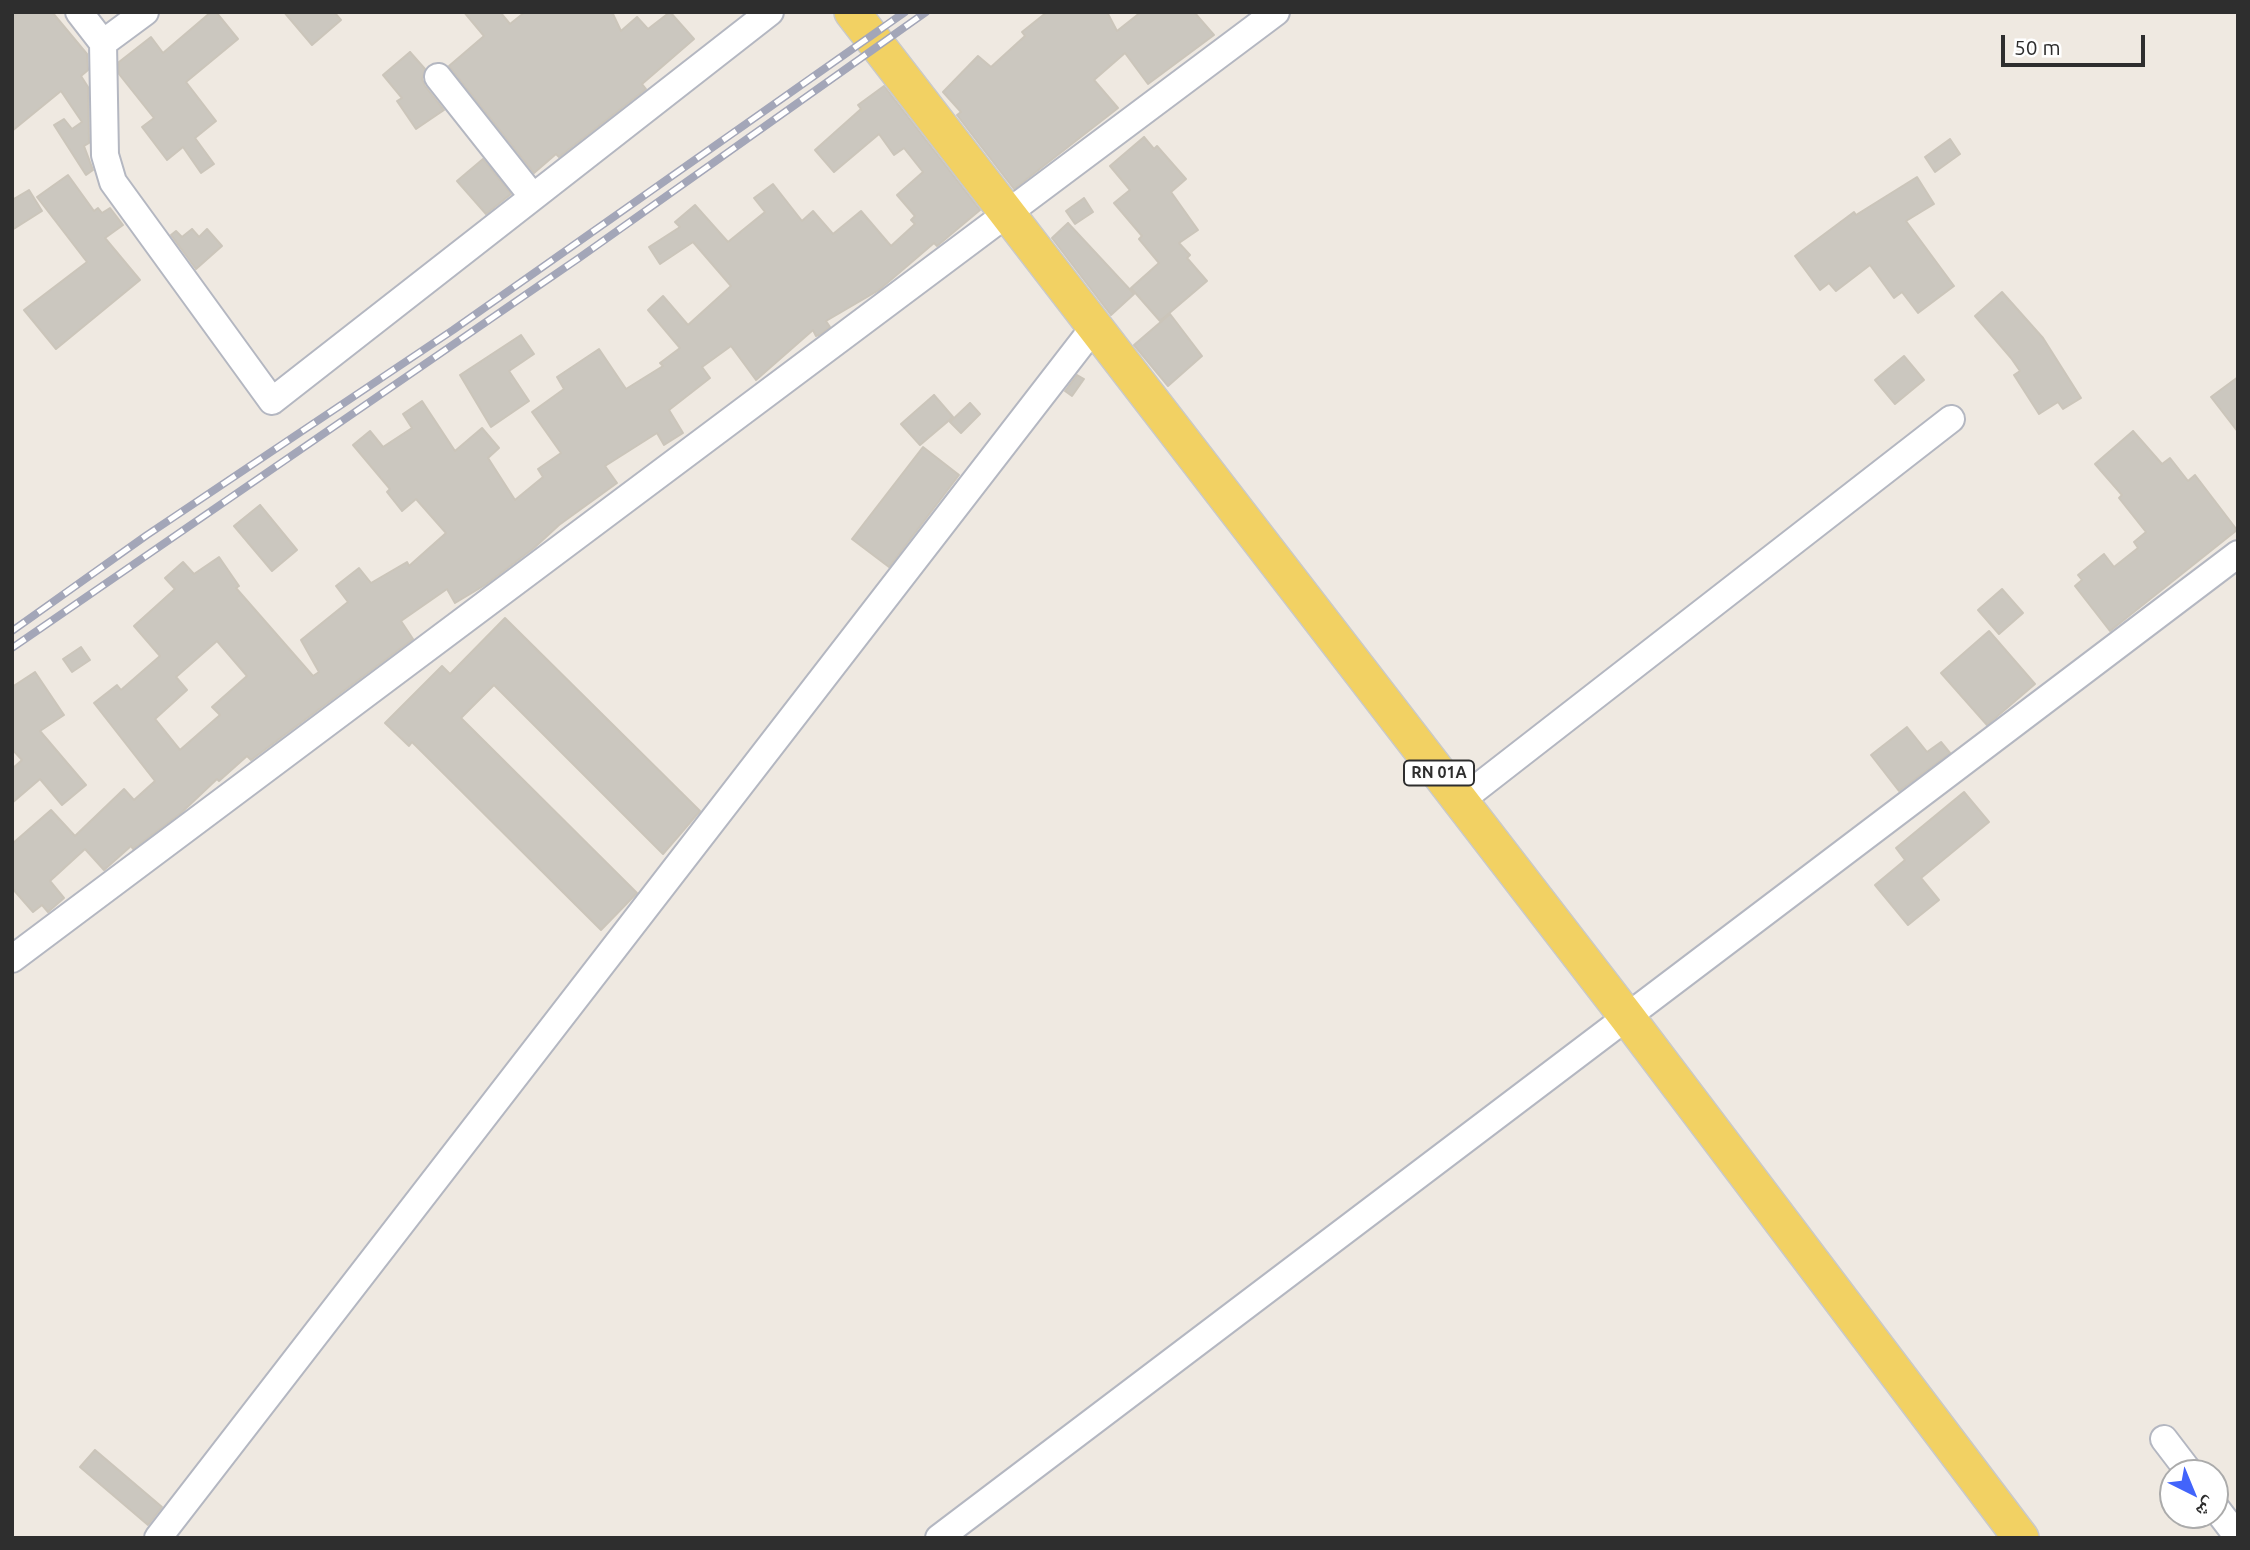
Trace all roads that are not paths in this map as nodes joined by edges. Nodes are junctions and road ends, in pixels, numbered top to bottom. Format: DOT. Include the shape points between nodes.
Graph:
graph roads {
  1 [pos="79,12"];
  2 [pos="145,12"];
  3 [pos="770,12"];
  4 [pos="852,12"];
  5 [pos="1276,12"];
  6 [pos="103,43"];
  7 [pos="438,77"];
  8 [pos="533,197"];
  9 [pos="1010,215"];
  10 [pos="1095,327"];
  11 [pos="1951,419"];
  12 [pos="2238,554"];
  13 [pos="1460,801"];
  14 [pos="12,959"];
  15 [pos="1627,1017"];
  16 [pos="2164,1439"];
  17 [pos="2179,1459"];
  18 [pos="158,1538"];
  19 [pos="939,1538"];
  20 [pos="2021,1538"];
  1 -- 6 [label="street"];
  2 -- 6 [label="street"];
  3 -- 8 [label="street"];
  4 -- 9 [label="main road, RN 01A"];
  5 -- 9 [label="street"];
  6 -- 8 [label="street" via="105,155 113,182 272,401"];
  7 -- 8 [label="street"];
  9 -- 10 [label="main road, RN 01A"];
  9 -- 14 [label="street"];
  10 -- 13 [label="main road, RN 01A"];
  10 -- 18 [label="street"];
  11 -- 13 [label="street"];
  12 -- 15 [label="street"];
  13 -- 15 [label="main road, RN 01A"];
  15 -- 19 [label="street"];
  15 -- 20 [label="main road, RN 01A"];
  16 -- 17 [label="street"];
}
